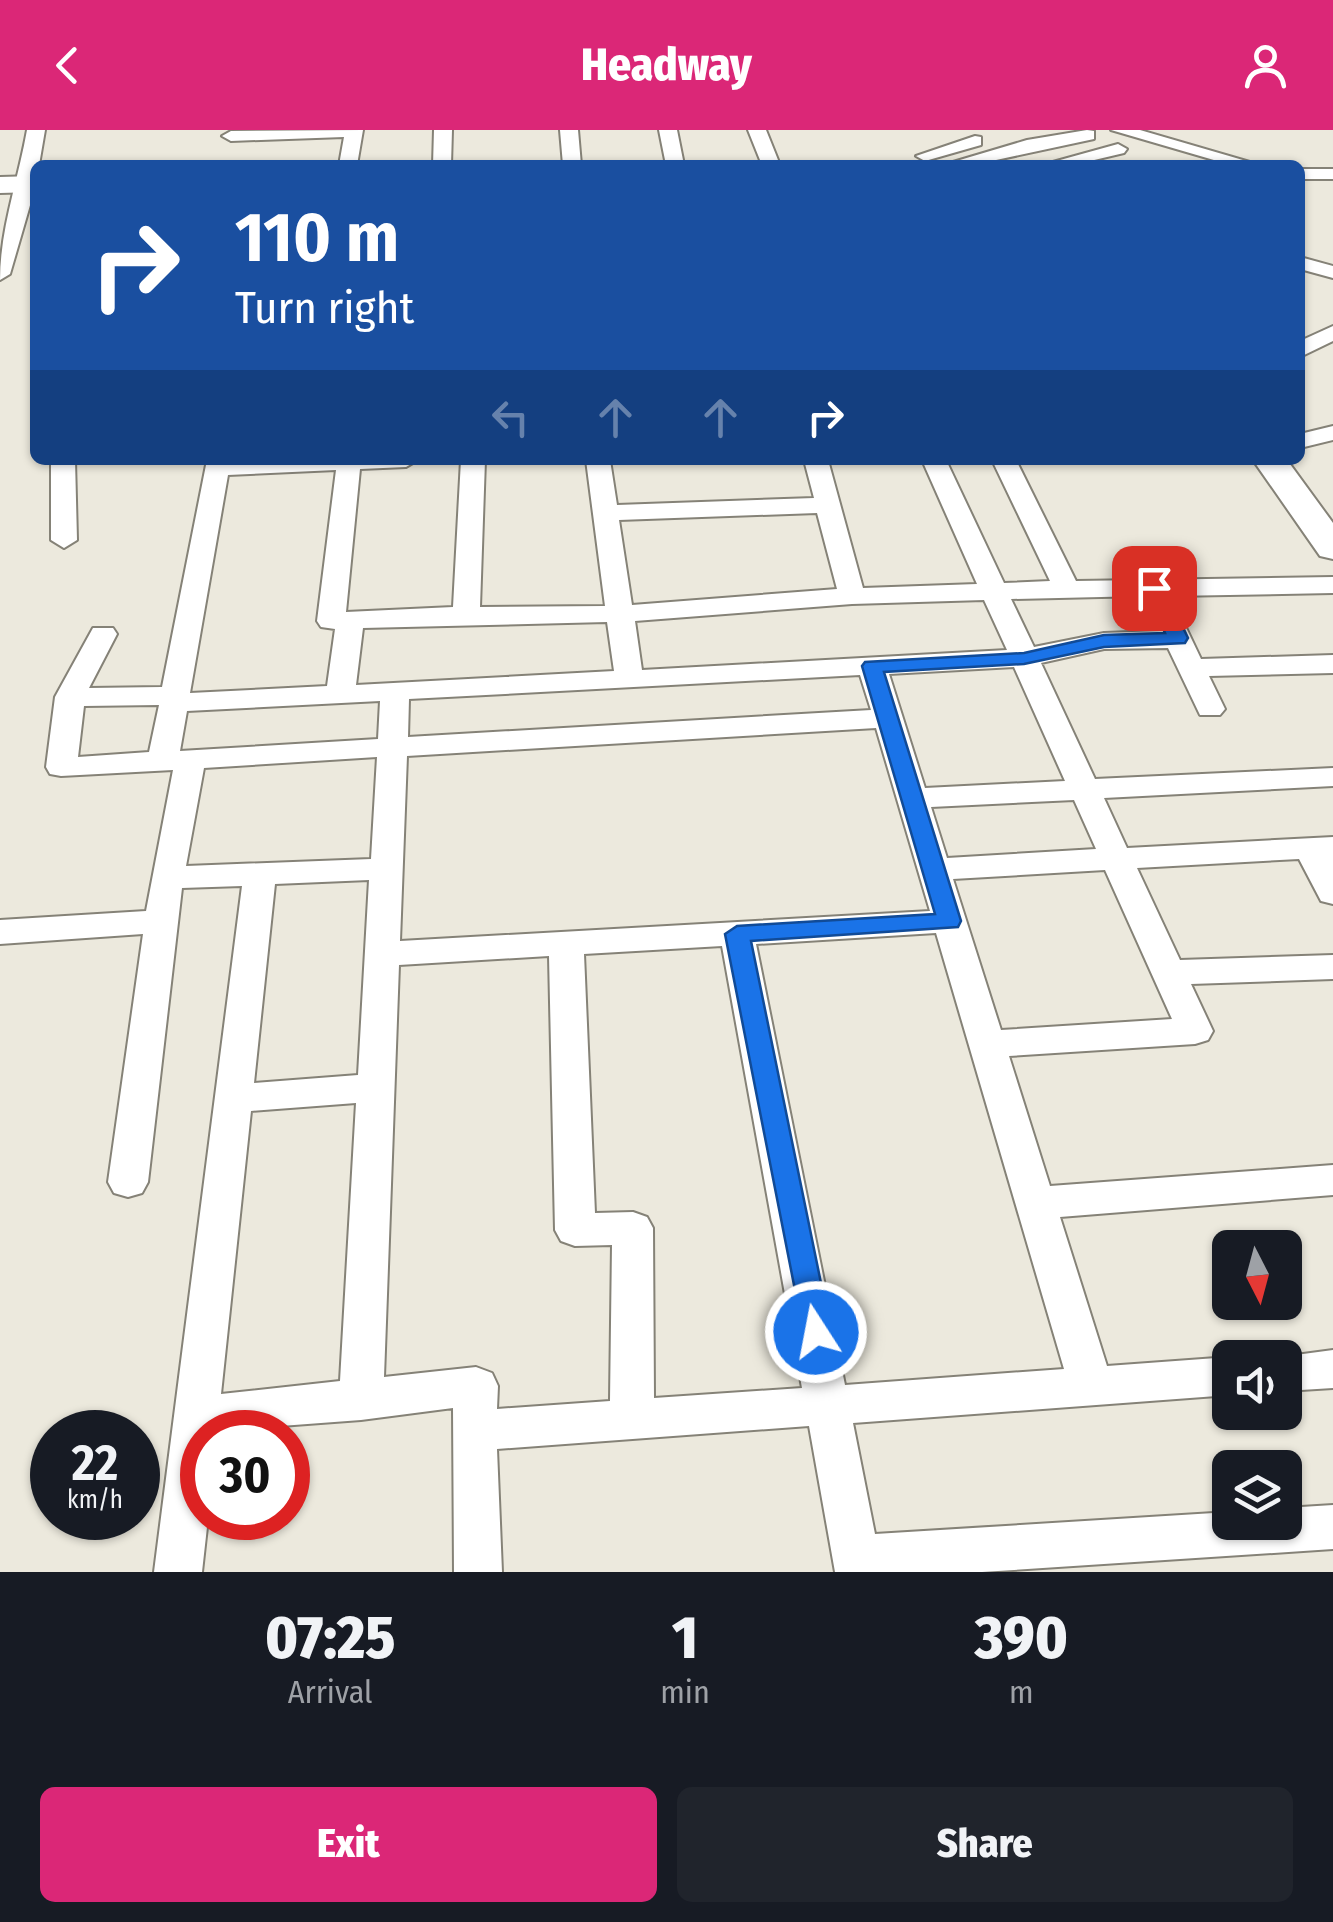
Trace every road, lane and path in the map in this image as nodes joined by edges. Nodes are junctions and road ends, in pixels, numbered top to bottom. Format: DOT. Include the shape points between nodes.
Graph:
graph roads {
  1 [pos="36,130"];
  2 [pos="444,130"];
  3 [pos="568,130"];
  4 [pos="668,130"];
  5 [pos="757,130"];
  6 [pos="1018,130"];
  7 [pos="1170,130"];
  8 [pos="354,131"];
  9 [pos="1083,132"];
  10 [pos="282,138"];
  11 [pos="230,139"];
  12 [pos="1119,140"];
  13 [pos="925,156"];
  14 [pos="33,160"];
  15 [pos="349,160"];
  16 [pos="442,160"];
  17 [pos="571,160"];
  18 [pos="674,160"];
  19 [pos="769,160"];
  20 [pos="971,160"];
  21 [pos="1065,160"];
  22 [pos="1225,160"];
  23 [pos="1248,160"];
  24 [pos="1305,174"];
  25 [pos="1333,174"];
  26 [pos="30,184"];
  27 [pos="0,185"];
  28 [pos="30,191"];
  29 [pos="25,224"];
  30 [pos="1305,265"];
  31 [pos="7,270"];
  32 [pos="1333,272"];
  33 [pos="1333,332"];
  34 [pos="1305,347"];
  35 [pos="1305,352"];
  36 [pos="1333,364"];
  37 [pos="1333,434"];
  38 [pos="1305,440"];
  39 [pos="63,465"];
  40 [pos="218,465"];
  41 [pos="348,465"];
  42 [pos="473,465"];
  43 [pos="599,465"];
  44 [pos="817,465"];
  45 [pos="936,465"];
  46 [pos="1006,465"];
  47 [pos="1274,465"];
  48 [pos="828,505"];
  49 [pos="606,513"];
  50 [pos="64,540"];
  51 [pos="1333,548"];
  52 [pos="1333,585"];
  53 [pos="1154,588"];
  54 [pos="1066,589"];
  55 [pos="994,592"];
  56 [pos="852,596"];
  57 [pos="620,614"];
  58 [pos="466,615"];
  59 [pos="350,620"];
  60 [pos="103,634"];
  61 [pos="1178,638"];
  62 [pos="1024,658"];
  63 [pos="1333,664"];
  64 [pos="872,666"];
  65 [pos="1191,668"];
  66 [pos="629,679"];
  67 [pos="395,692"];
  68 [pos="340,694"];
  69 [pos="70,697"];
  70 [pos="175,699"];
  71 [pos="1210,709"];
  72 [pos="888,718"];
  73 [pos="392,747"];
  74 [pos="177,760"];
  75 [pos="1333,777"];
  76 [pos="1084,789"];
  77 [pos="912,798"];
  78 [pos="1321,848"];
  79 [pos="1116,859"];
  80 [pos="386,868"];
  81 [pos="933,869"];
  82 [pos="260,874"];
  83 [pos="168,878"];
  84 [pos="1333,893"];
  85 [pos="162,921"];
  86 [pos="950,921"];
  87 [pos="0,932"];
  88 [pos="737,934"];
  89 [pos="566,944"];
  90 [pos="382,954"];
  91 [pos="1333,966"];
  92 [pos="1168,973"];
  93 [pos="988,1044"];
  94 [pos="376,1088"];
  95 [pos="234,1098"];
  96 [pos="1333,1180"];
  97 [pos="128,1182"];
  98 [pos="1036,1203"];
  99 [pos="1333,1369"];
  100 [pos="1302,1371"];
  101 [pos="1212,1377"];
  102 [pos="1091,1386"];
  103 [pos="361,1402"];
  104 [pos="830,1405"];
  105 [pos="197,1410"];
  106 [pos="267,1410"];
  107 [pos="632,1419"];
  108 [pos="474,1430"];
  109 [pos="1333,1527"];
  110 [pos="182,1540"];
  111 [pos="857,1565"];
  112 [pos="178,1572"];
  113 [pos="478,1572"];
  1 -- 14 [label="street"];
  2 -- 16 [label="street"];
  3 -- 17 [label="street"];
  4 -- 18 [label="street"];
  5 -- 19 [label="street"];
  6 -- 13 [label="street"];
  7 -- 23 [label="street" via="1255,148"];
  8 -- 10 [label="street"];
  8 -- 15 [label="street"];
  9 -- 12 [label="street"];
  9 -- 20 [label="street"];
  10 -- 11 [label="street"];
  12 -- 21 [label="street"];
  12 -- 22 [label="street"];
  24 -- 25 [label="street"];
  26 -- 27 [label="street"];
  28 -- 29 [label="street"];
  29 -- 31 [label="street"];
  30 -- 32 [label="street"];
  33 -- 34 [label="street"];
  35 -- 36 [label="street"];
  37 -- 38 [label="street"];
  39 -- 50 [label="street"];
  40 -- 70 [label="street"];
  41 -- 59 [label="street" via="331,621"];
  42 -- 58 [label="street"];
  43 -- 49 [label="street"];
  44 -- 48 [label="street"];
  45 -- 55 [label="street"];
  46 -- 54 [label="street"];
  47 -- 51 [label="street"];
  48 -- 49 [label="street"];
  48 -- 56 [label="street"];
  49 -- 57 [label="street"];
  52 -- 53 [label="street"];
  53 -- 54 [label="street"];
  53 -- 61 [label="street"];
  54 -- 55 [label="street"];
  55 -- 56 [label="street"];
  55 -- 62 [label="street"];
  56 -- 57 [label="street"];
  57 -- 58 [label="street"];
  57 -- 66 [label="street"];
  58 -- 59 [label="street"];
  59 -- 68 [label="street"];
  60 -- 69 [label="street"];
  61 -- 62 [label="street" via="1104,641"];
  61 -- 65 [label="street"];
  62 -- 64 [label="street"];
  62 -- 76 [label="street"];
  63 -- 65 [label="street"];
  64 -- 66 [label="street"];
  64 -- 72 [label="street"];
  65 -- 71 [label="street"];
  66 -- 67 [label="street"];
  67 -- 68 [label="street"];
  67 -- 73 [label="street"];
  68 -- 70 [label="street"];
  69 -- 70 [label="street"];
  69 -- 74 [label="street" via="61,767"];
  70 -- 74 [label="street"];
  72 -- 73 [label="street"];
  72 -- 77 [label="street"];
  73 -- 74 [label="street"];
  73 -- 80 [label="street"];
  74 -- 83 [label="street"];
  75 -- 76 [label="street"];
  76 -- 77 [label="street"];
  76 -- 79 [label="street"];
  77 -- 81 [label="street"];
  78 -- 79 [label="street"];
  78 -- 84 [label="street"];
  79 -- 81 [label="street"];
  79 -- 92 [label="street"];
  80 -- 82 [label="street"];
  80 -- 90 [label="street"];
  81 -- 86 [label="street"];
  82 -- 83 [label="street"];
  82 -- 95 [label="street"];
  83 -- 85 [label="street"];
  85 -- 87 [label="street"];
  85 -- 97 [label="street"];
  86 -- 88 [label="street"];
  86 -- 93 [label="street"];
  88 -- 89 [label="street"];
  88 -- 104 [label="street"];
  89 -- 90 [label="street"];
  89 -- 107 [label="street" via="575,1230 634,1228"];
  90 -- 94 [label="street"];
  91 -- 92 [label="street"];
  92 -- 93 [label="street" via="1195,1031"];
  93 -- 98 [label="street"];
  94 -- 95 [label="street"];
  94 -- 103 [label="street"];
  95 -- 105 [label="street"];
  96 -- 98 [label="street"];
  98 -- 102 [label="street"];
  99 -- 100 [label="street"];
  101 -- 102 [label="street"];
  102 -- 104 [label="street"];
  103 -- 106 [label="street"];
  103 -- 108 [label="street" via="476,1386"];
  104 -- 107 [label="street"];
  104 -- 111 [label="street"];
  107 -- 108 [label="street"];
  108 -- 113 [label="street"];
  109 -- 111 [label="street"];
  110 -- 112 [label="street"];
}
